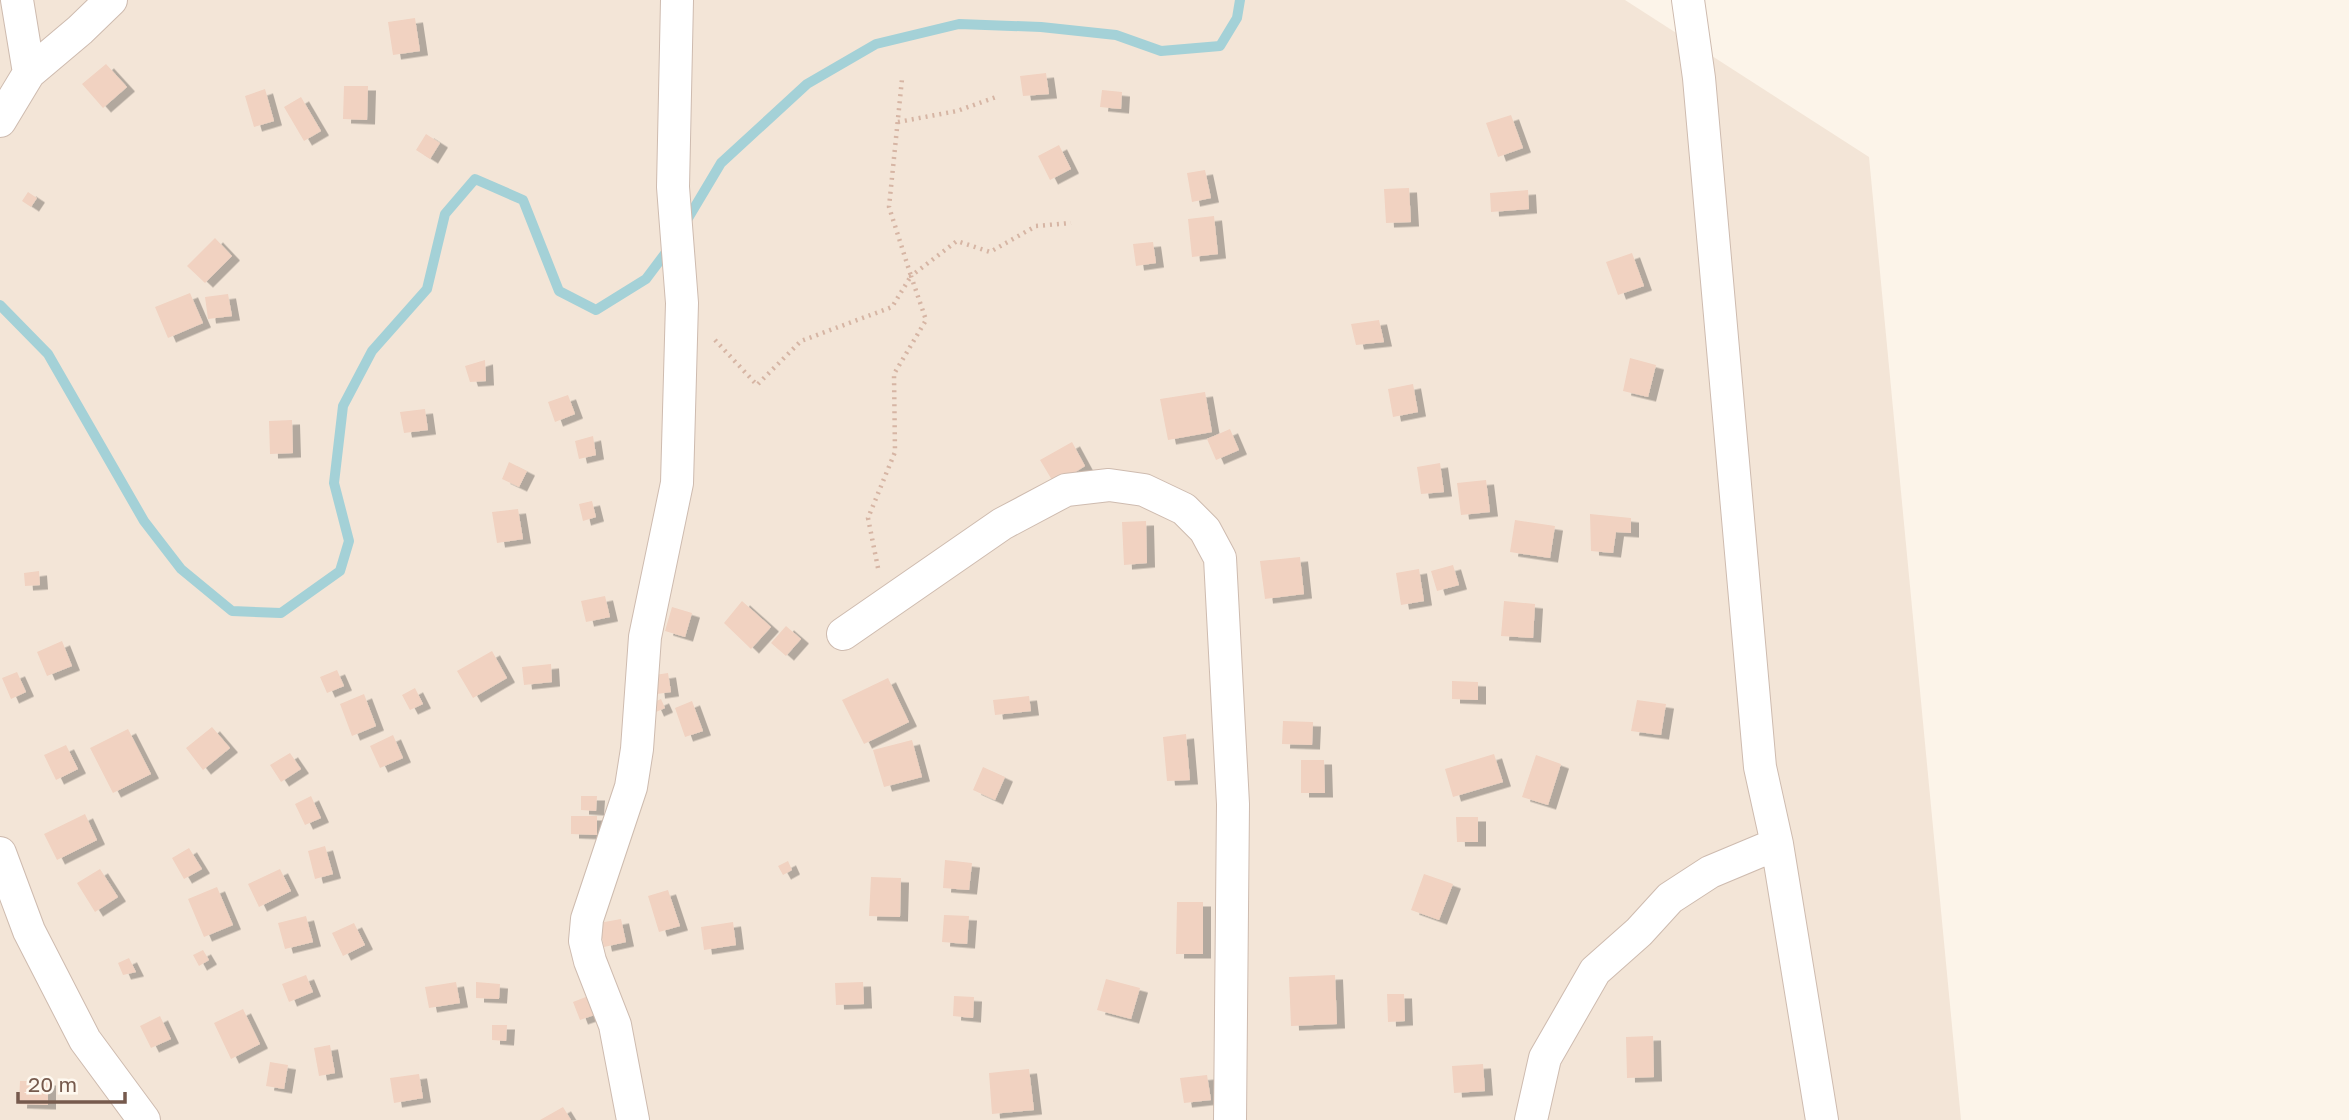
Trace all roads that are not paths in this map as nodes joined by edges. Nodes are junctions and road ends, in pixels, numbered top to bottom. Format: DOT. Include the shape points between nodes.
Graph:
graph roads {
  1 [pos="17,0"];
  2 [pos="111,0"];
  3 [pos="677,0"];
  4 [pos="1688,0"];
  5 [pos="29,74"];
  6 [pos="0,121"];
  7 [pos="843,634"];
  8 [pos="1777,844"];
  9 [pos="0,853"];
  10 [pos="144,1120"];
  11 [pos="633,1120"];
  12 [pos="1230,1120"];
  13 [pos="1531,1120"];
  14 [pos="1822,1120"];
  1 -- 5 [label="street"];
  2 -- 5 [label="street"];
  3 -- 11 [label="street" via="673,187 682,303 677,483 645,637 634,769 626,807 587,919 585,942 615,1025"];
  4 -- 8 [label="street" via="1699,78 1760,767"];
  5 -- 6 [label="street"];
  7 -- 12 [label="street" via="1002,524 1066,490 1109,485 1144,490 1184,509 1205,530 1220,558 1233,804"];
  8 -- 13 [label="street" via="1710,872 1670,898 1595,971 1545,1058"];
  8 -- 14 [label="street"];
  9 -- 10 [label="street" via="29,931 85,1040"];
}
